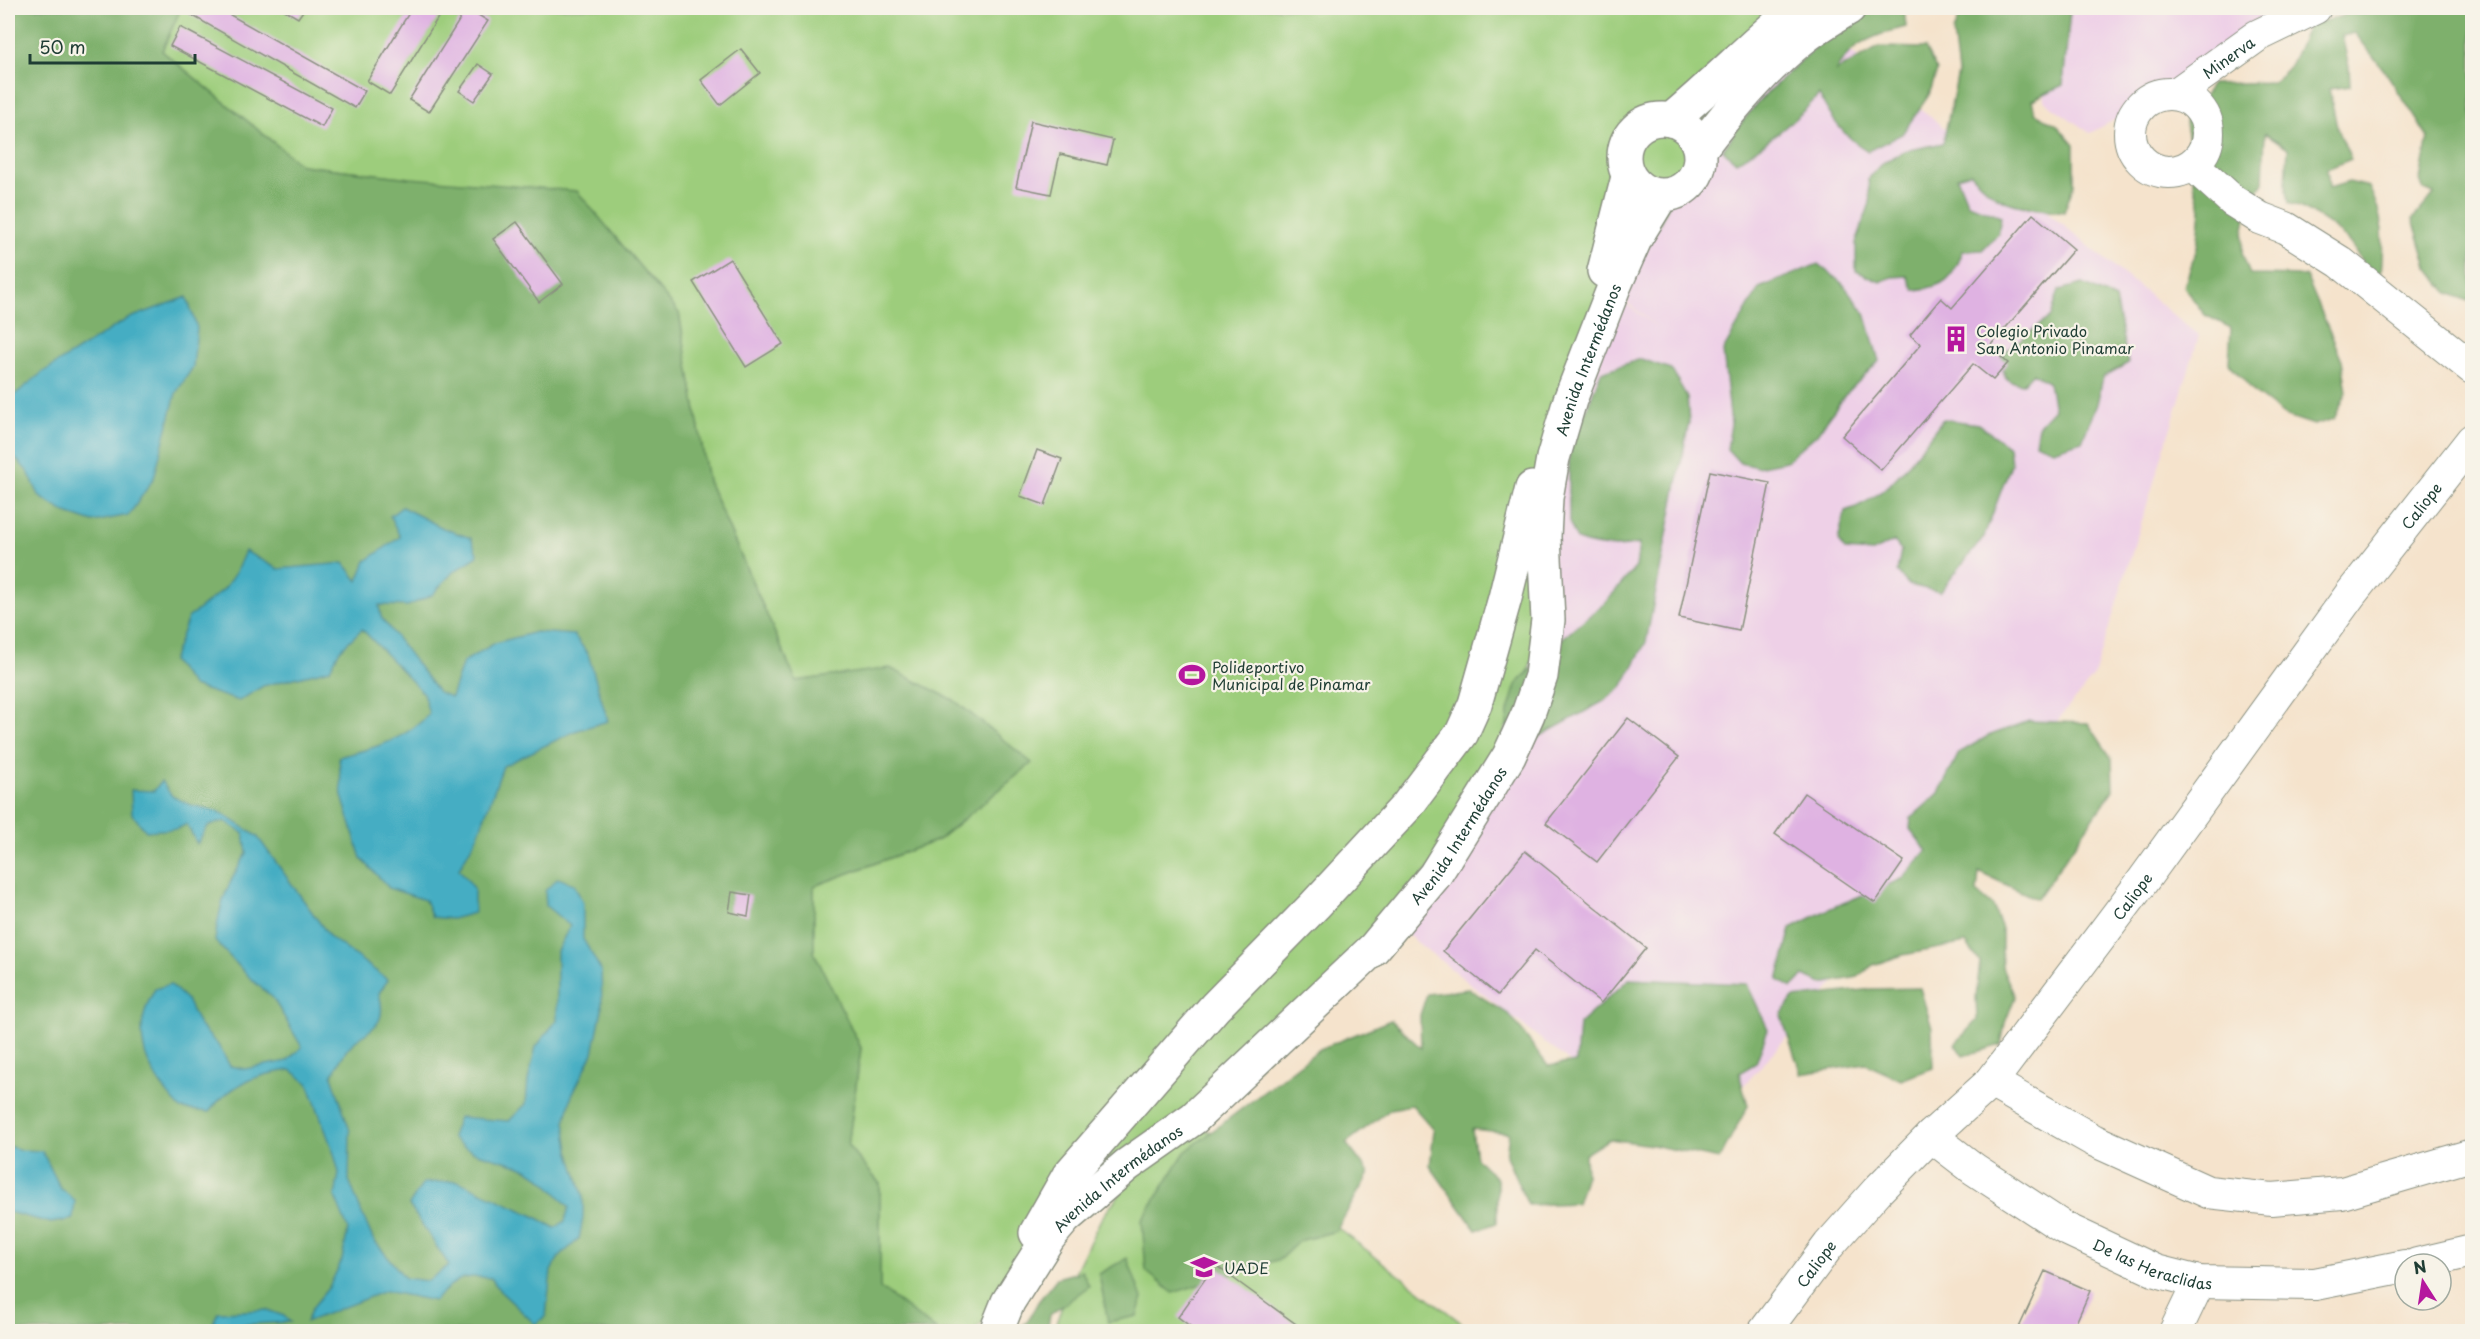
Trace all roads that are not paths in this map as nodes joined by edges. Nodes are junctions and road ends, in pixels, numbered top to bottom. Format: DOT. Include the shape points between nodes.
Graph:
graph roads {
  1 [pos="1796,8"];
  2 [pos="1849,8"];
  3 [pos="2315,8"];
  4 [pos="2176,94"];
  5 [pos="1671,120"];
  6 [pos="1700,149"];
  7 [pos="2193,165"];
  8 [pos="1628,177"];
  9 [pos="1661,196"];
  10 [pos="2472,368"];
  11 [pos="2472,440"];
  12 [pos="1991,1082"];
  13 [pos="1931,1136"];
  14 [pos="2472,1155"];
  15 [pos="2472,1251"];
  16 [pos="2453,1255"];
  17 [pos="2393,1268"];
  18 [pos="2199,1282"];
  19 [pos="989,1332"];
  20 [pos="996,1332"];
  21 [pos="1764,1332"];
  22 [pos="2175,1332"];
  1 -- 5 [label="main road"];
  2 -- 6 [label="main road" via="1803,38 1768,71"];
  3 -- 4 [label="street, Minerva" via="2257,36"];
  4 -- 7 [label="street" via="2198,107 2208,130 2206,143"];
  4 -- 7 [label="street" via="2163,94 2140,106 2129,129 2130,142 2145,164 2156,170 2168,172"];
  5 -- 6 [label="main road" via="1693,135"];
  5 -- 8 [label="main road" via="1656,119 1633,132 1623,160"];
  6 -- 9 [label="main road" via="1696,175 1687,186"];
  7 -- 10 [label="street" via="2233,201 2340,262"];
  8 -- 9 [label="main road" via="1642,191"];
  8 -- 19 [label="main road, Avenida Intermédanos" via="1601,283 1559,397 1475,704 1462,733 1407,806 1215,1007 1070,1175 1037,1230"];
  9 -- 20 [label="main road, Avenida Intermédanos" via="1636,237 1614,287 1570,400 1553,458 1546,498 1548,620 1541,676 1509,756 1434,875 1374,948 1194,1118 1127,1165 1065,1218 1008,1302"];
  11 -- 12 [label="street, Caliope" via="2343,604"];
  12 -- 13 [label="street, Caliope"];
  12 -- 14 [label="street" via="2092,1140 2208,1192 2272,1199 2342,1193"];
  13 -- 18 [label="street, De las Heraclidas" via="2064,1228 2156,1271"];
  13 -- 21 [label="street, Caliope" via="1830,1245"];
  15 -- 16 [label="street"];
  17 -- 18 [label="street, De las Heraclidas" via="2315,1284"];
  18 -- 22 [label="street"];
}
